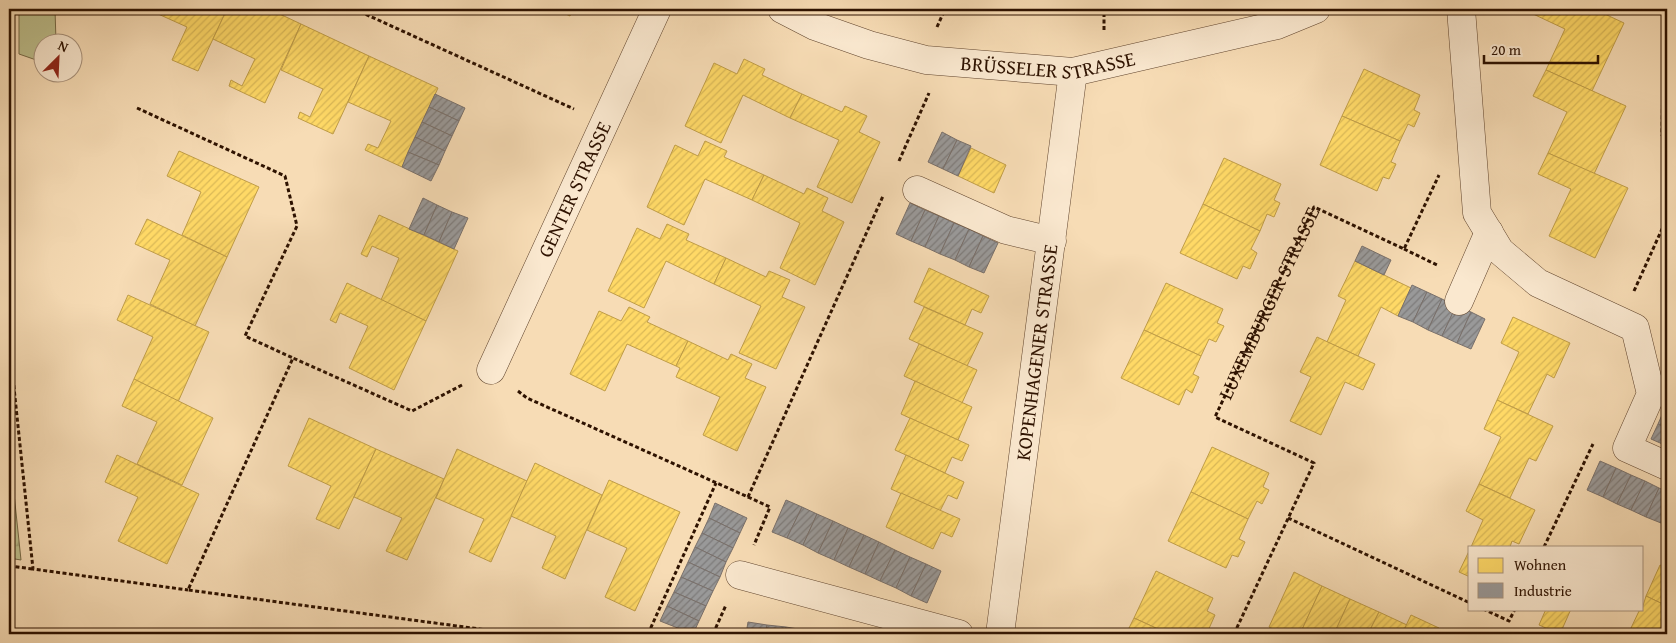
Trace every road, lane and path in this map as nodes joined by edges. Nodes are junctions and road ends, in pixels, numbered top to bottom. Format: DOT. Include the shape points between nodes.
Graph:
graph roads {
  1 [pos="13,9"];
  2 [pos="354,9"];
  3 [pos="657,9"];
  4 [pos="782,9"];
  5 [pos="1316,9"];
  6 [pos="1460,9"];
  7 [pos="943,63"];
  8 [pos="1667,64"];
  9 [pos="1074,72"];
  10 [pos="9,90"];
  11 [pos="137,108"];
  12 [pos="604,123"];
  13 [pos="1667,141"];
  14 [pos="898,163"];
  15 [pos="1472,163"];
  16 [pos="886,190"];
  17 [pos="917,190"];
  18 [pos="1667,218"];
  19 [pos="1489,232"];
  20 [pos="1052,241"];
  21 [pos="1459,300"];
  22 [pos="1628,325"];
  23 [pos="9,340"];
  24 [pos="293,358"];
  25 [pos="491,370"];
  26 [pos="526,398"];
  27 [pos="1667,466"];
  28 [pos="716,483"];
  29 [pos="748,497"];
  30 [pos="1288,518"];
  31 [pos="762,525"];
  32 [pos="9,566"];
  33 [pos="34,569"];
  34 [pos="740,575"];
  35 [pos="188,590"];
  36 [pos="1468,602"];
  37 [pos="1485,610"];
  38 [pos="1515,610"];
  39 [pos="517,634"];
  40 [pos="648,634"];
  41 [pos="959,634"];
  42 [pos="1000,634"];
  43 [pos="1234,634"];
  1 -- 10 [label="path"];
  2 -- 12 [label="path"];
  3 -- 12 [label="street, GENTER STRASSE"];
  4 -- 7 [label="street, BRÜSSELER STRASSE" via="815,26 869,45"];
  5 -- 9 [label="street, BRÜSSELER STRASSE" via="1277,25"];
  6 -- 15 [label="street"];
  7 -- 9 [label="street, BRÜSSELER STRASSE"];
  7 -- 14 [label="path"];
  8 -- 13 [label="path" via="1663,74 1662,135"];
  9 -- 20 [label="street, KOPENHAGENER STRASSE"];
  11 -- 24 [label="path" via="285,176 297,226 245,336"];
  12 -- 25 [label="street, GENTER STRASSE"];
  15 -- 19 [label="street" via="1478,213"];
  15 -- 30 [label="path, LUXEMBURGER STRASSE" via="1442,167 1404,249 1314,207 1215,417 1314,463"];
  16 -- 29 [label="path"];
  17 -- 20 [label="street" via="1006,230"];
  18 -- 22 [label="path"];
  19 -- 21 [label="street"];
  19 -- 22 [label="street" via="1500,251 1538,283"];
  20 -- 42 [label="street, KOPENHAGENER STRASSE"];
  22 -- 27 [label="street" via="1651,394 1627,448"];
  23 -- 33 [label="path"];
  24 -- 25 [label="path" via="412,411"];
  24 -- 35 [label="path"];
  26 -- 28 [label="path"];
  28 -- 29 [label="path"];
  28 -- 40 [label="path"];
  29 -- 31 [label="path" via="770,507"];
  30 -- 36 [label="path"];
  30 -- 43 [label="path, LUXEMBURGER STRASSE"];
  32 -- 33 [label="path"];
  33 -- 35 [label="path"];
  34 -- 41 [label="street"];
  35 -- 39 [label="path"];
  37 -- 38 [label="path" via="1509,622"];
}
